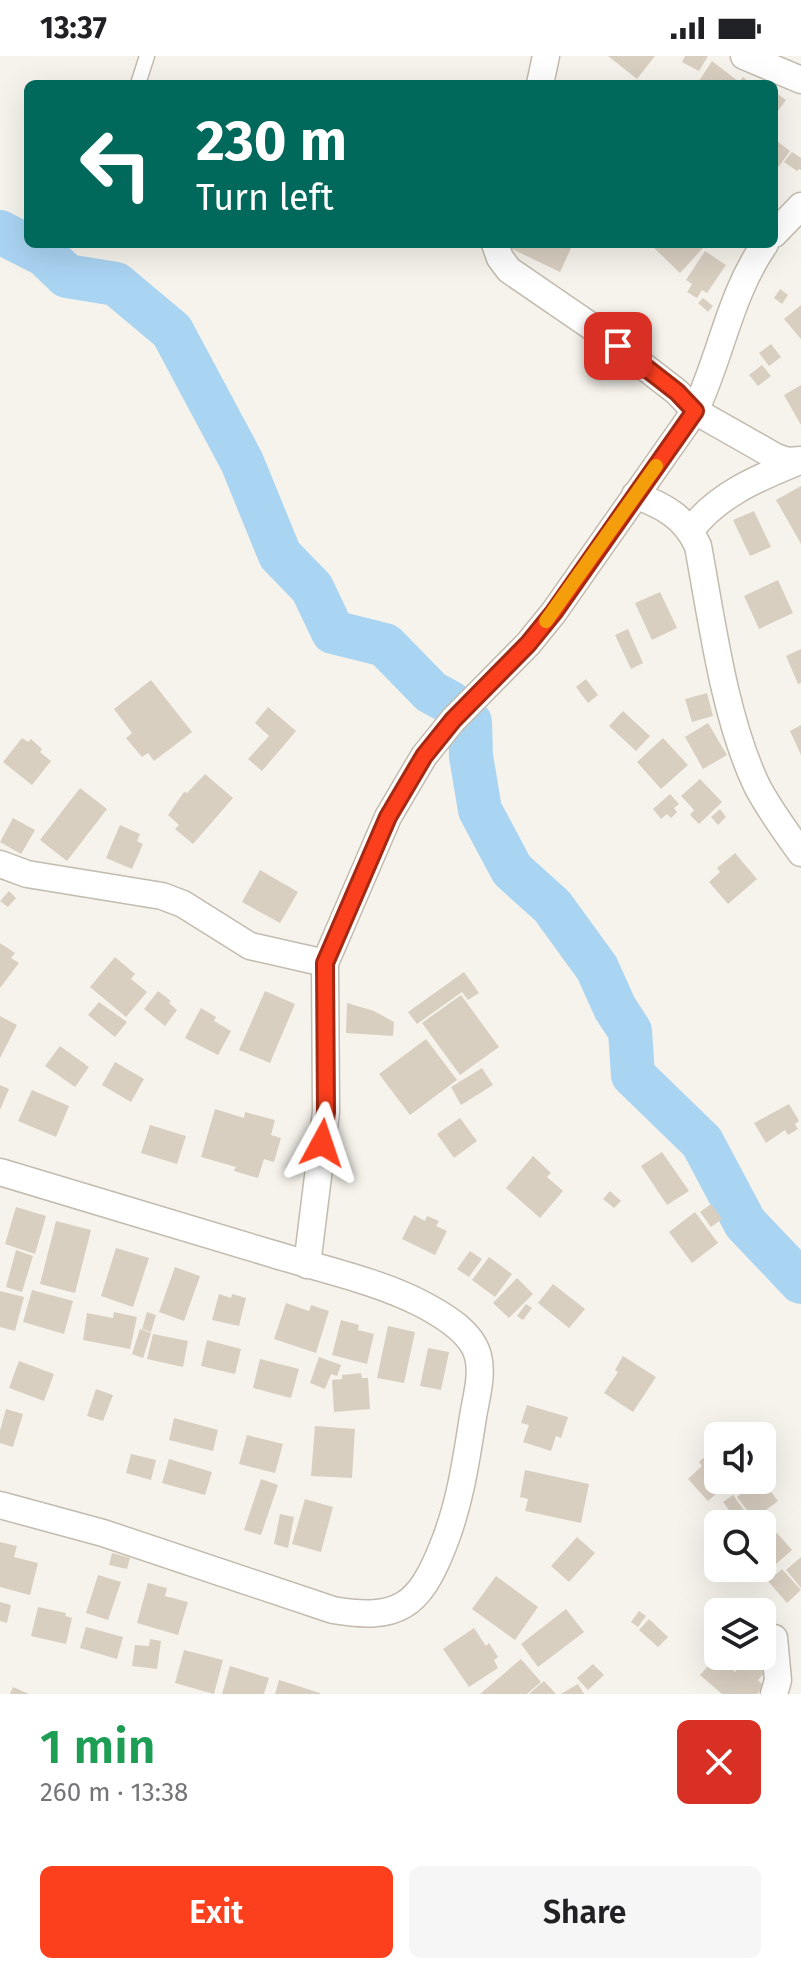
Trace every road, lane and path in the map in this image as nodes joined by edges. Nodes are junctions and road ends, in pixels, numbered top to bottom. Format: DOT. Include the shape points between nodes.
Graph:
graph roads {
  1 [pos="147,56"];
  2 [pos="546,56"];
  3 [pos="744,56"];
  4 [pos="139,80"];
  5 [pos="541,80"];
  6 [pos="801,80"];
  7 [pos="801,206"];
  8 [pos="778,230"];
  9 [pos="496,248"];
  10 [pos="762,248"];
  11 [pos="695,411"];
  12 [pos="799,461"];
  13 [pos="635,495"];
  14 [pos="691,530"];
  15 [pos="801,853"];
  16 [pos="0,864"];
  17 [pos="325,963"];
  18 [pos="0,1172"];
  19 [pos="307,1265"];
  20 [pos="0,1505"];
  21 [pos="776,1659"];
  22 [pos="774,1694"];
  1 -- 4 [label="lane"];
  2 -- 5 [label="street"];
  3 -- 6 [label="street"];
  7 -- 8 [label="street"];
  9 -- 11 [label="street" via="509,270 598,331"];
  10 -- 11 [label="street" via="749,267"];
  11 -- 12 [label="street" via="776,457"];
  11 -- 13 [label="street"];
  12 -- 14 [label="street" via="750,481"];
  13 -- 14 [label="street" via="677,515"];
  13 -- 17 [label="street" via="554,612 424,756 388,817"];
  14 -- 15 [label="street" via="740,741 757,785"];
  16 -- 17 [label="street" via="27,874 162,896 250,946"];
  17 -- 19 [label="street" via="326,1112"];
  18 -- 19 [label="street"];
  19 -- 20 [label="street" via="421,1303 468,1337 478,1356 459,1503 432,1574 404,1606 384,1613 333,1610 103,1533"];
  21 -- 22 [label="street"];
}
